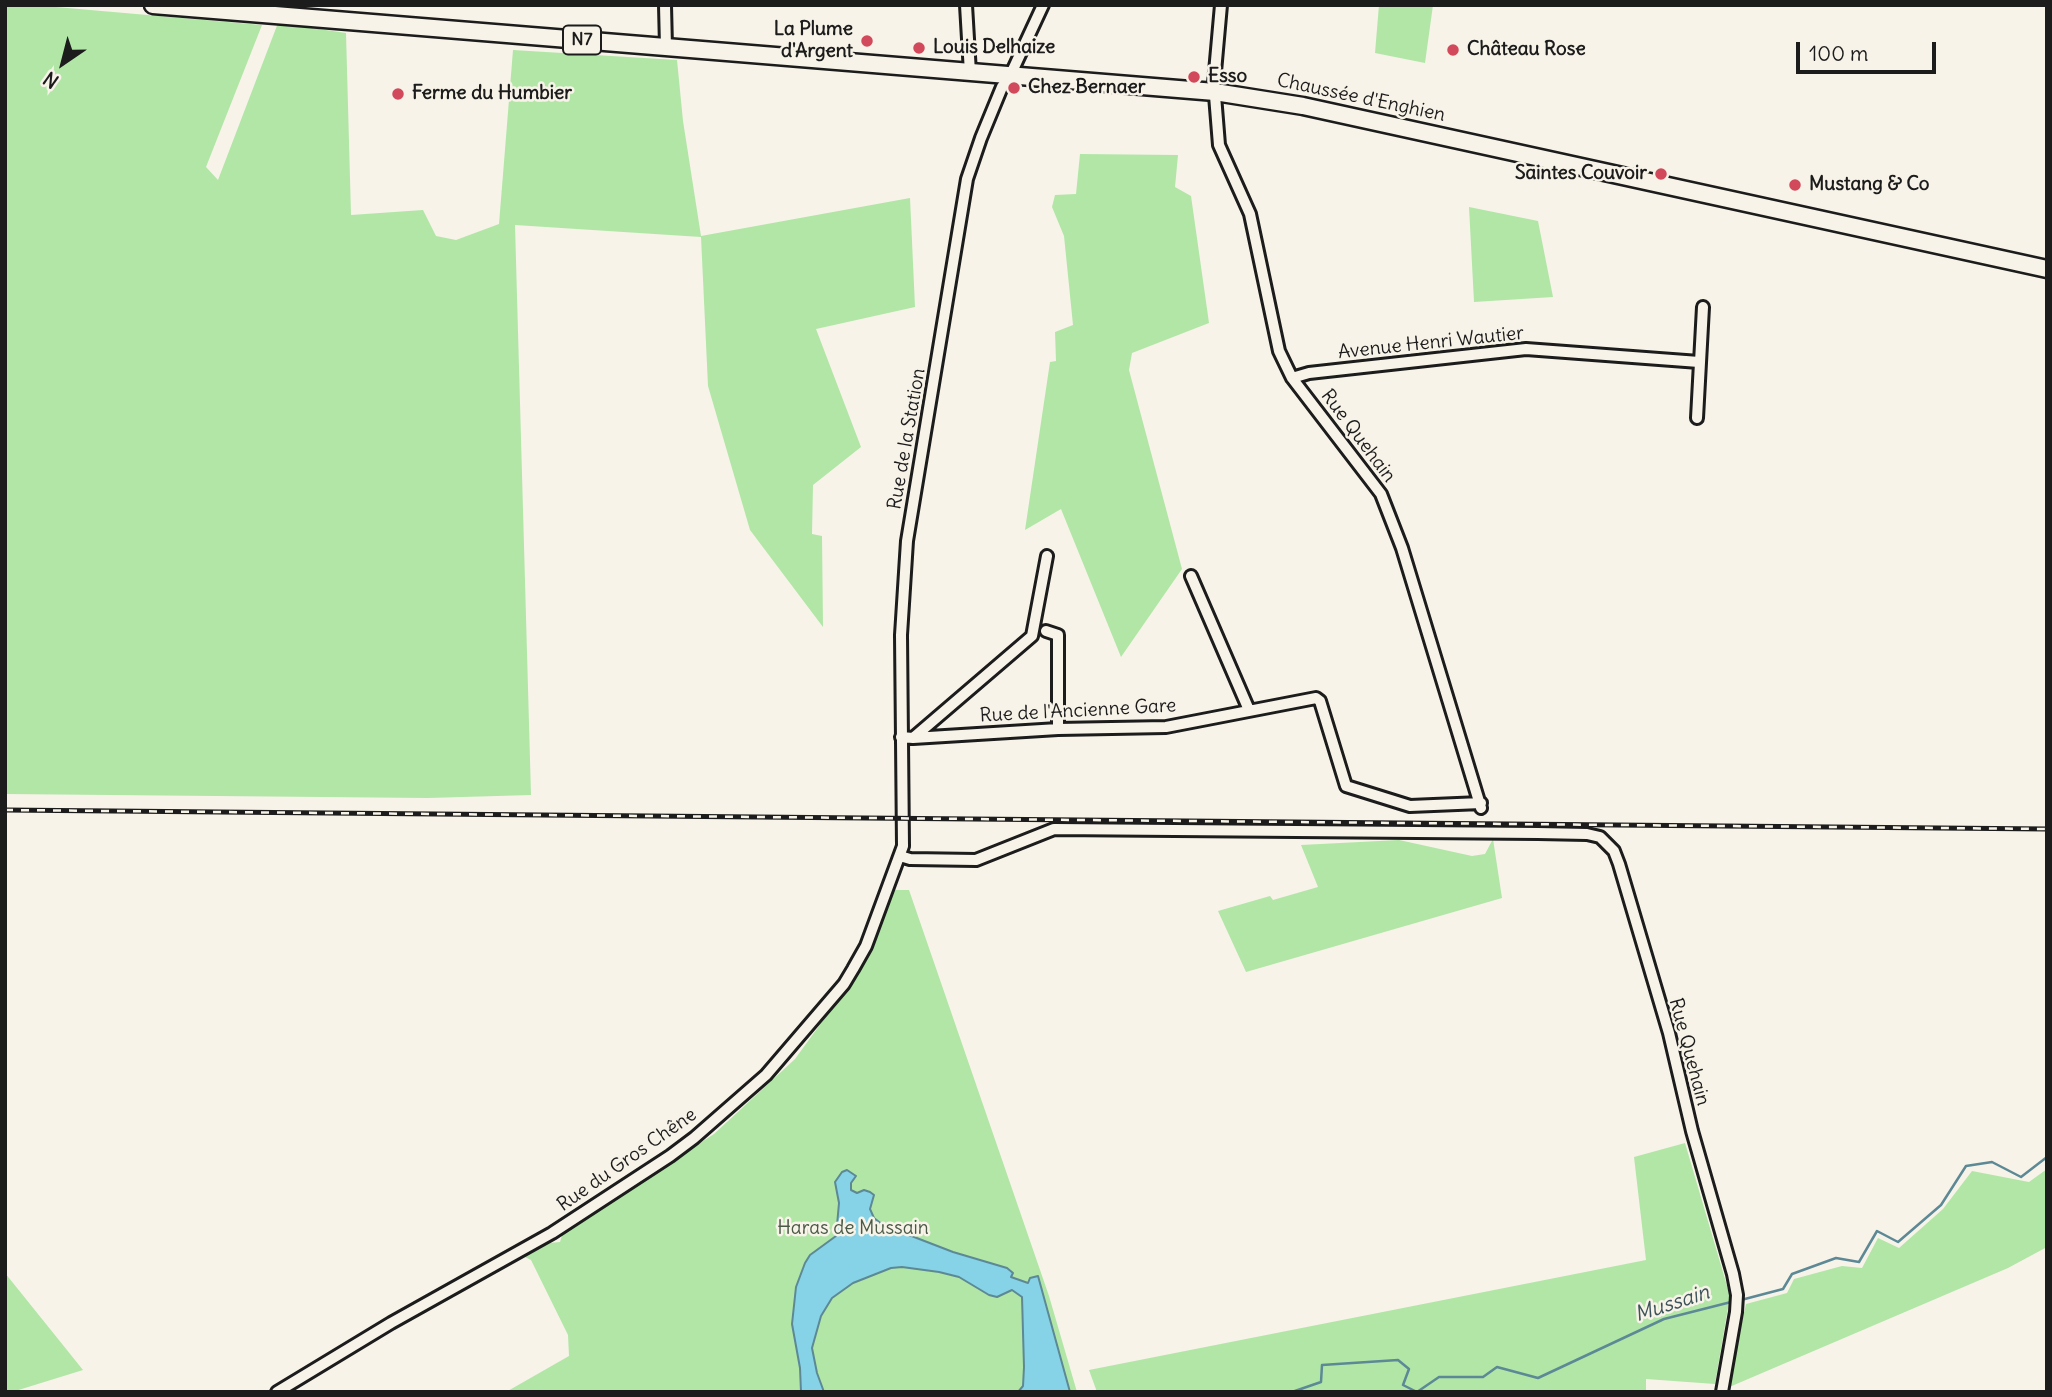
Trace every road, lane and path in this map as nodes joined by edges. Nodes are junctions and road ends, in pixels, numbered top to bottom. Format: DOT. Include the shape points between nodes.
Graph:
graph roads {
  1 [pos="153,5"];
  2 [pos="665,5"];
  3 [pos="966,5"];
  4 [pos="1043,5"];
  5 [pos="1221,5"];
  6 [pos="666,47"];
  7 [pos="970,73"];
  8 [pos="1010,76"];
  9 [pos="1215,92"];
  10 [pos="2047,269"];
  11 [pos="1703,307"];
  12 [pos="1699,362"];
  13 [pos="1292,378"];
  14 [pos="1697,418"];
  15 [pos="1047,556"];
  16 [pos="1191,576"];
  17 [pos="1046,631"];
  18 [pos="1249,710"];
  19 [pos="1058,729"];
  20 [pos="901,737"];
  21 [pos="913,738"];
  22 [pos="1481,805"];
  23 [pos="904,818"];
  24 [pos="900,856"];
  25 [pos="277,1392"];
  26 [pos="1722,1392"];
  1 -- 6 [label="main road, Chaussée d'Enghien / N7"];
  2 -- 6 [label="street"];
  3 -- 7 [label="street"];
  4 -- 8 [label="street, Rue de la Station"];
  5 -- 9 [label="street, Rue Quehain"];
  6 -- 7 [label="main road, Chaussée d'Enghien / N7"];
  7 -- 8 [label="main road, Chaussée d'Enghien / N7"];
  8 -- 9 [label="main road, Chaussée d'Enghien / N7"];
  8 -- 20 [label="street, Rue de la Station" via="967,179 907,541"];
  9 -- 10 [label="main road, Chaussée d'Enghien / N7" via="1303,106"];
  9 -- 13 [label="street, Rue Quehain" via="1219,145 1250,214 1279,351"];
  11 -- 12 [label="street"];
  12 -- 13 [label="street, Avenue Henri Wautier" via="1526,349"];
  12 -- 14 [label="street"];
  13 -- 22 [label="street, Rue Quehain" via="1381,494"];
  15 -- 21 [label="street" via="1032,636"];
  16 -- 18 [label="street"];
  17 -- 19 [label="street" via="1058,635"];
  18 -- 19 [label="street, Rue de l'Ancienne Gare" via="1166,727"];
  18 -- 22 [label="street, Rue de l'Ancienne Gare" via="1316,698 1346,786 1410,806"];
  19 -- 21 [label="street, Rue de l'Ancienne Gare"];
  20 -- 21 [label="street, Rue de l'Ancienne Gare"];
  20 -- 23 [label="street, Rue de la Station"];
  23 -- 24 [label="street, Rue du Gros Chêne"];
  24 -- 25 [label="street, Rue du Gros Chêne" via="866,946 844,984 766,1075 712,1122 670,1156 552,1233"];
  24 -- 26 [label="street, Rue Quehain" via="976,860 1054,829 1488,831 1600,837 1614,851 1669,1033 1733,1274 1737,1299"];
}
